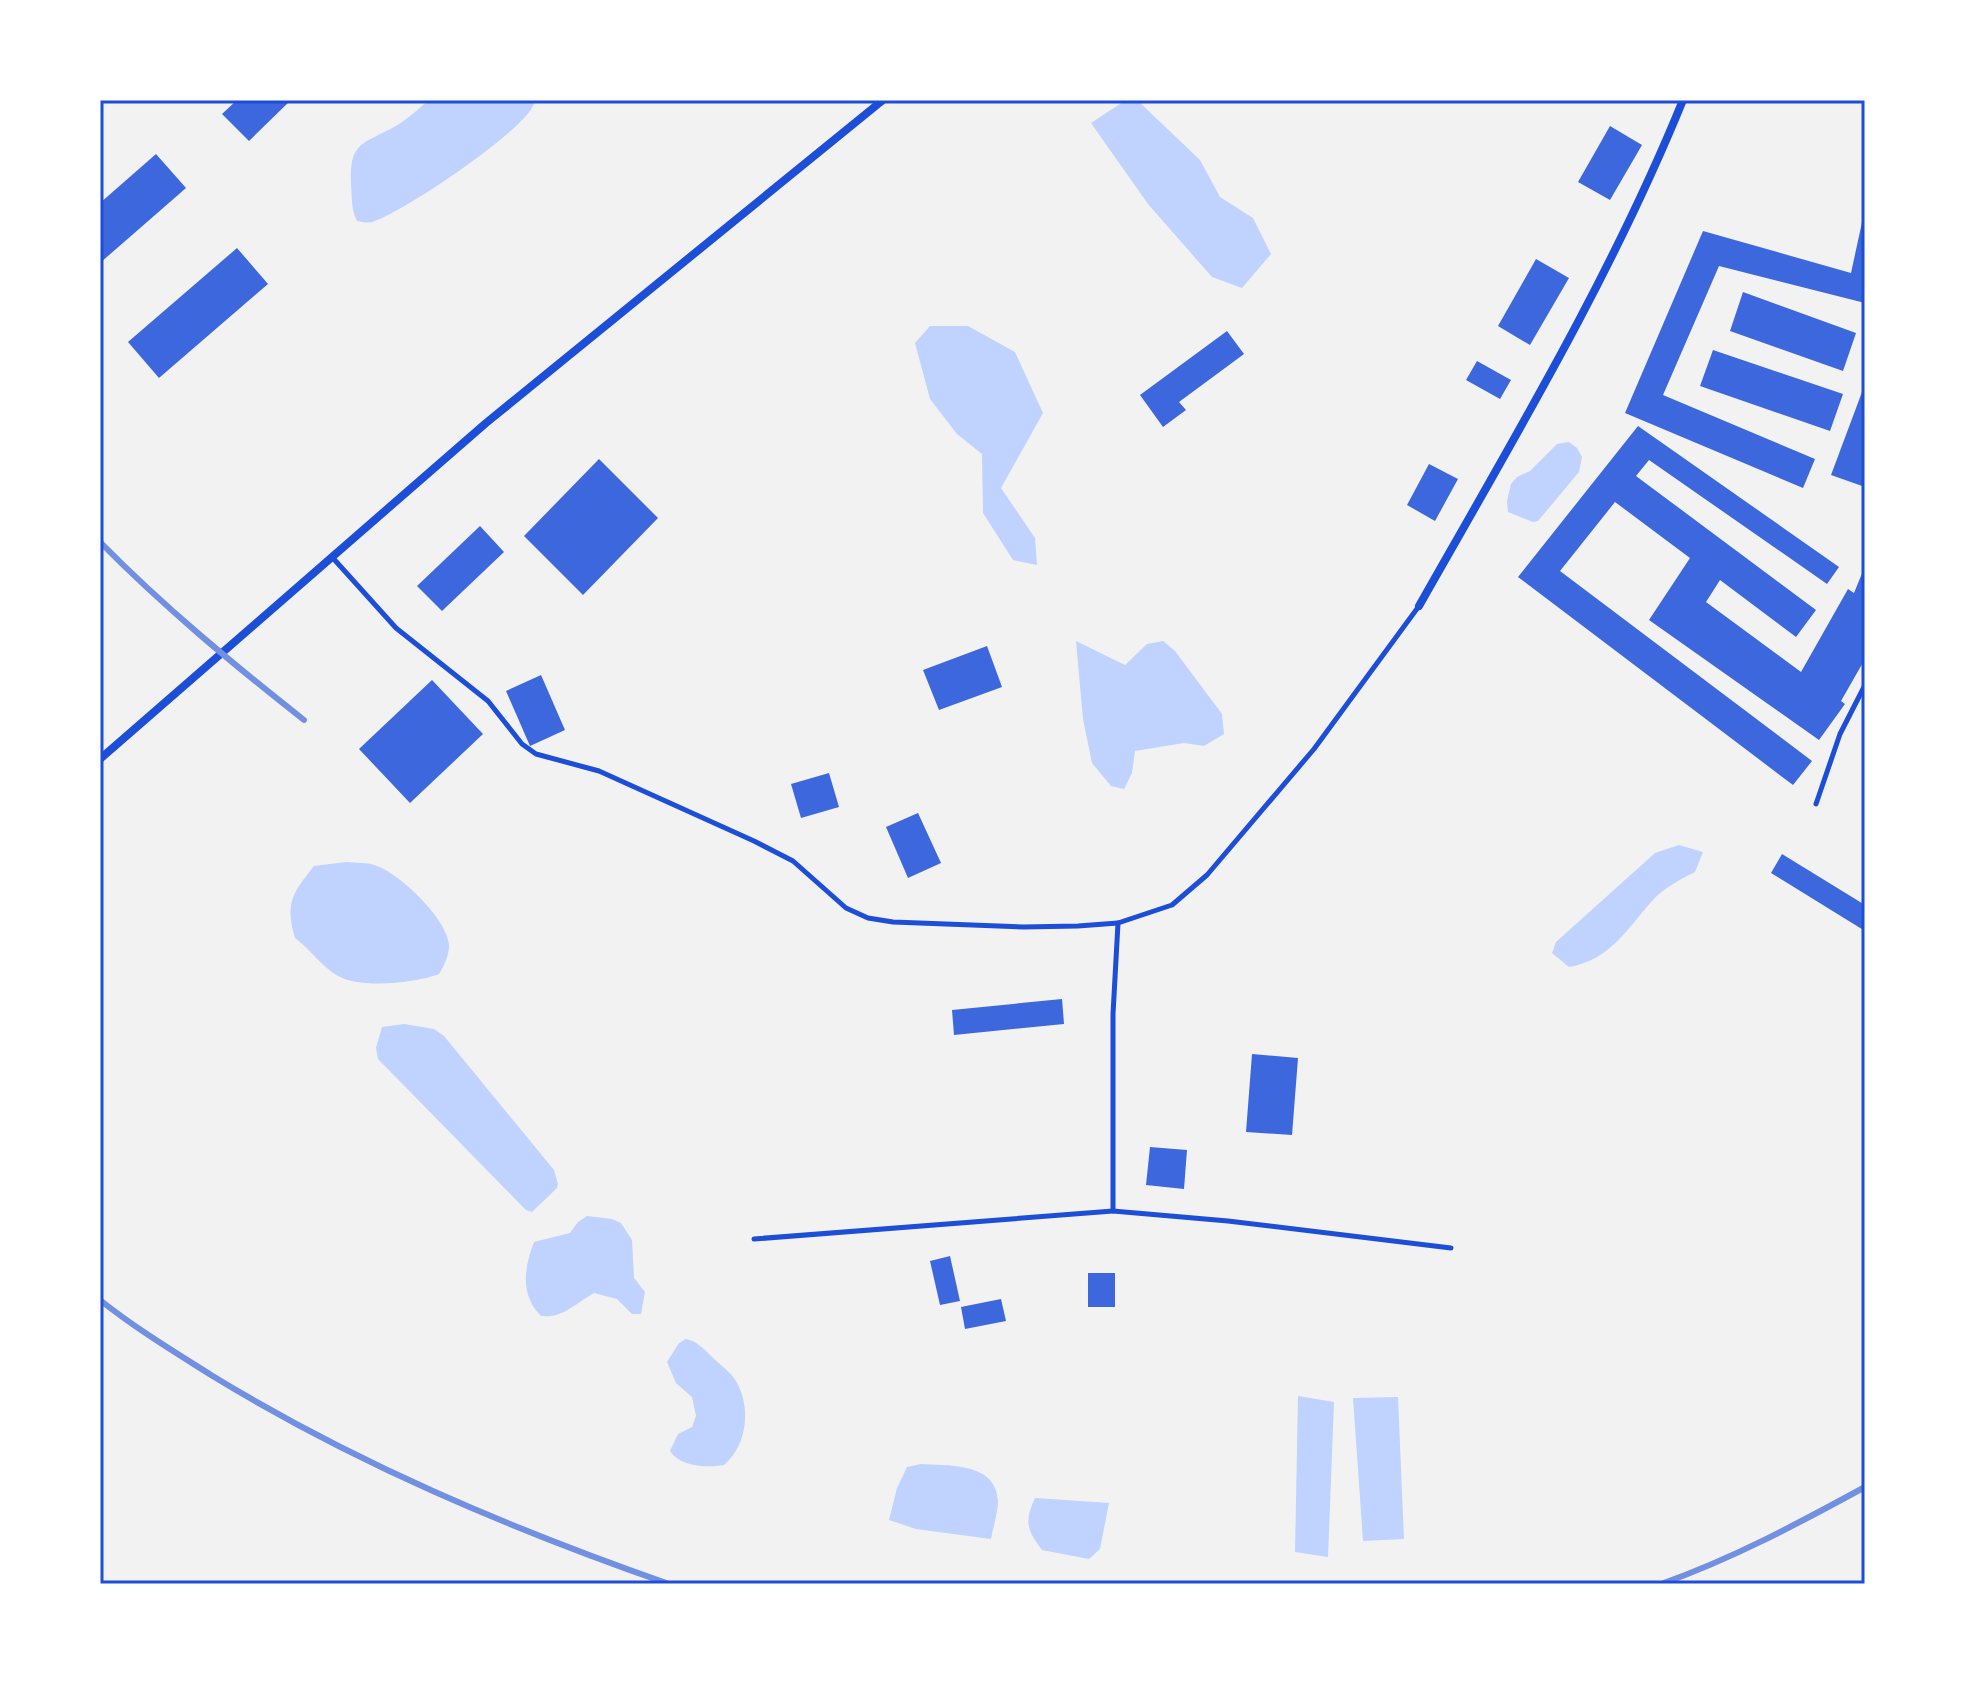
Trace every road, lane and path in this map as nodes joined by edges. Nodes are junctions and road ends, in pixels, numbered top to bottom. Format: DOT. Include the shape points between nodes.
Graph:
graph roads {
  1 [pos="883,100"];
  2 [pos="1683,100"];
  3 [pos="332,557"];
  4 [pos="1419,606"];
  5 [pos="1865,685"];
  6 [pos="100,759"];
  7 [pos="1816,804"];
  8 [pos="1118,923"];
  9 [pos="1113,1211"];
  10 [pos="754,1239"];
  11 [pos="1451,1248"];
  1 -- 3 [label="street" via="486,423"];
  2 -- 4 [label="street" via="1589,304"];
  3 -- 6 [label="street"];
  3 -- 8 [label="lane" via="396,628 488,701 536,754 599,771 754,841 793,861 846,908 893,922 1023,927"];
  4 -- 8 [label="lane" via="1314,749 1207,875 1172,905"];
  5 -- 7 [label="lane" via="1840,734"];
  8 -- 9 [label="lane"];
  9 -- 10 [label="lane"];
  9 -- 11 [label="lane"];
}
